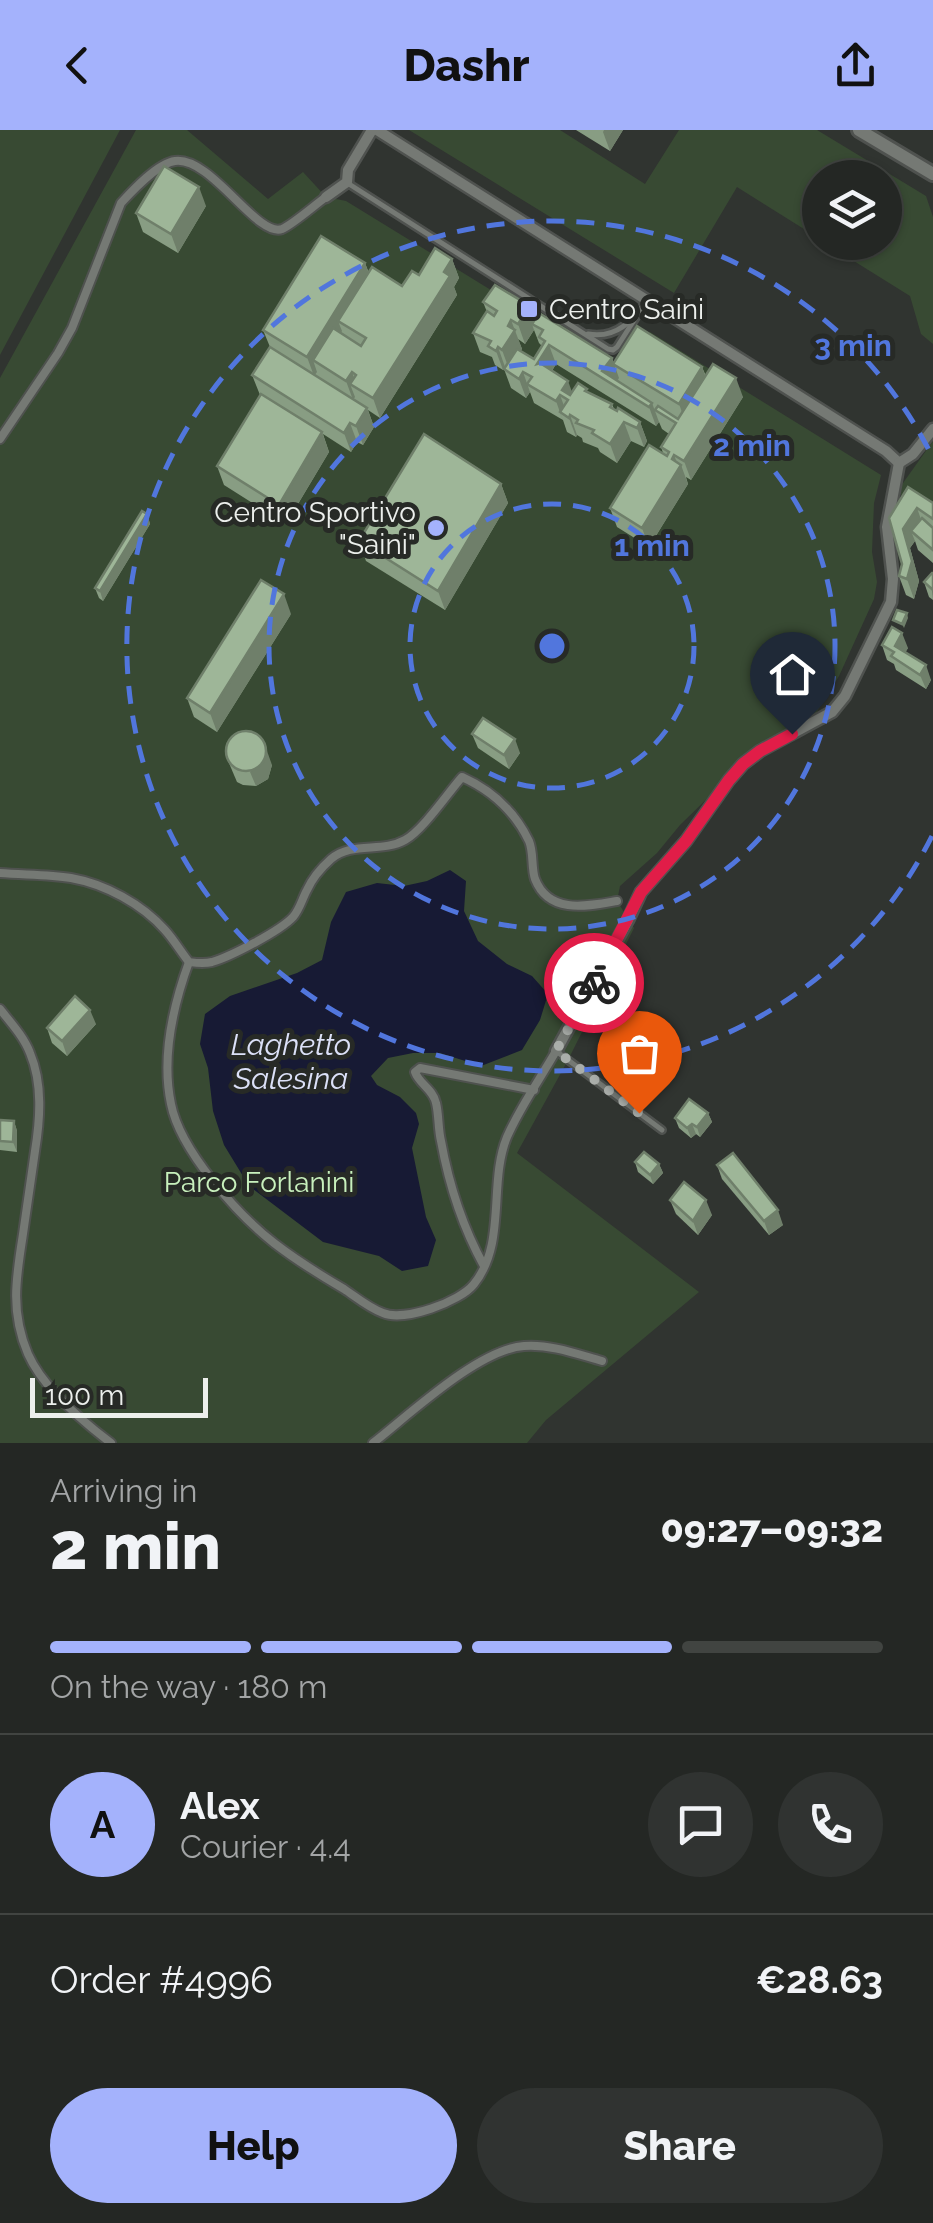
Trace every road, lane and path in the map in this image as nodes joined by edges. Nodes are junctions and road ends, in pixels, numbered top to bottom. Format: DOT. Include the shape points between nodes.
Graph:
graph roads {
  1 [pos="374,130"];
  2 [pos="859,130"];
  3 [pos="933,174"];
  4 [pos="347,182"];
  5 [pos="326,197"];
  6 [pos="646,301"];
  7 [pos="638,314"];
  8 [pos="585,334"];
  9 [pos="933,429"];
  10 [pos="0,439"];
  11 [pos="899,463"];
  12 [pos="0,873"];
  13 [pos="625,902"];
  14 [pos="189,962"];
  15 [pos="0,1009"];
  16 [pos="556,1051"];
  17 [pos="534,1090"];
  18 [pos="662,1130"];
  19 [pos="484,1266"];
  20 [pos="602,1361"];
  21 [pos="111,1443"];
  22 [pos="373,1443"];
  1 -- 4 [label="street"];
  1 -- 6 [label="street"];
  2 -- 3 [label="street"];
  4 -- 5 [label="street"];
  4 -- 8 [label="lane"];
  5 -- 10 [label="street" via="282,230 271,230 197,167 184,161 163,165 122,204 72,328"];
  6 -- 7 [label="lane"];
  6 -- 11 [label="street"];
  7 -- 8 [label="lane" via="614,332"];
  7 -- 8 [label="lane" via="613,350"];
  9 -- 11 [label="street"];
  11 -- 13 [label="street" via="887,527 891,602 845,696 824,718 743,764 686,841"];
  12 -- 14 [label="street" via="70,877 99,886 147,914"];
  13 -- 14 [label="street" via="564,906 552,900 536,881 531,847 514,815 462,777 405,840 332,858 285,923 226,957"];
  13 -- 16 [label="street" via="628,920"];
  14 -- 19 [label="street" via="171,1026 171,1106 196,1159 229,1200 271,1241 382,1314 415,1314 461,1295"];
  15 -- 21 [label="street" via="30,1054 40,1120 15,1287 17,1322 46,1382"];
  16 -- 17 [label="street"];
  16 -- 18 [label="lane"];
  17 -- 19 [label="street" via="500,1162"];
  17 -- 19 [label="street" via="415,1072 434,1096 447,1175"];
  20 -- 22 [label="street" via="559,1349 506,1348 477,1362"];
}
